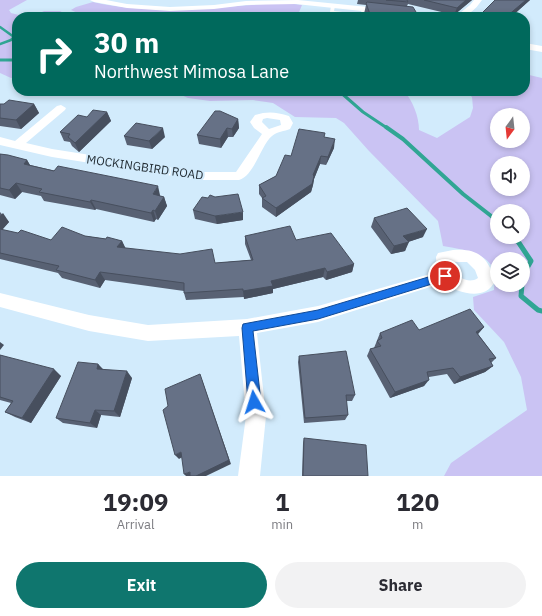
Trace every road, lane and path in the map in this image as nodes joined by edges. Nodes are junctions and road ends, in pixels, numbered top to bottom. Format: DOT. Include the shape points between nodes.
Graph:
graph roads {
  1 [pos="94,0"];
  2 [pos="173,0"];
  3 [pos="478,0"];
  4 [pos="170,8"];
  5 [pos="394,12"];
  6 [pos="466,12"];
  7 [pos="530,47"];
  8 [pos="542,49"];
  9 [pos="61,108"];
  10 [pos="268,133"];
  11 [pos="0,141"];
  12 [pos="17,145"];
  13 [pos="445,276"];
  14 [pos="0,300"];
  15 [pos="247,328"];
  16 [pos="249,476"];
  1 -- 4 [label="street" via="127,6"];
  2 -- 4 [label="street"];
  3 -- 6 [label="street"];
  4 -- 5 [label="street" via="214,7 272,1"];
  7 -- 8 [label="street"];
  9 -- 12 [label="street"];
  10 -- 12 [label="street, MOCKINGBIRD ROAD" via="239,176 200,176 52,153"];
  11 -- 12 [label="street, MOCKINGBIRD ROAD"];
  13 -- 15 [label="street" via="318,314"];
  14 -- 15 [label="street" via="89,323 148,333"];
  15 -- 16 [label="street" via="256,416"];
}
